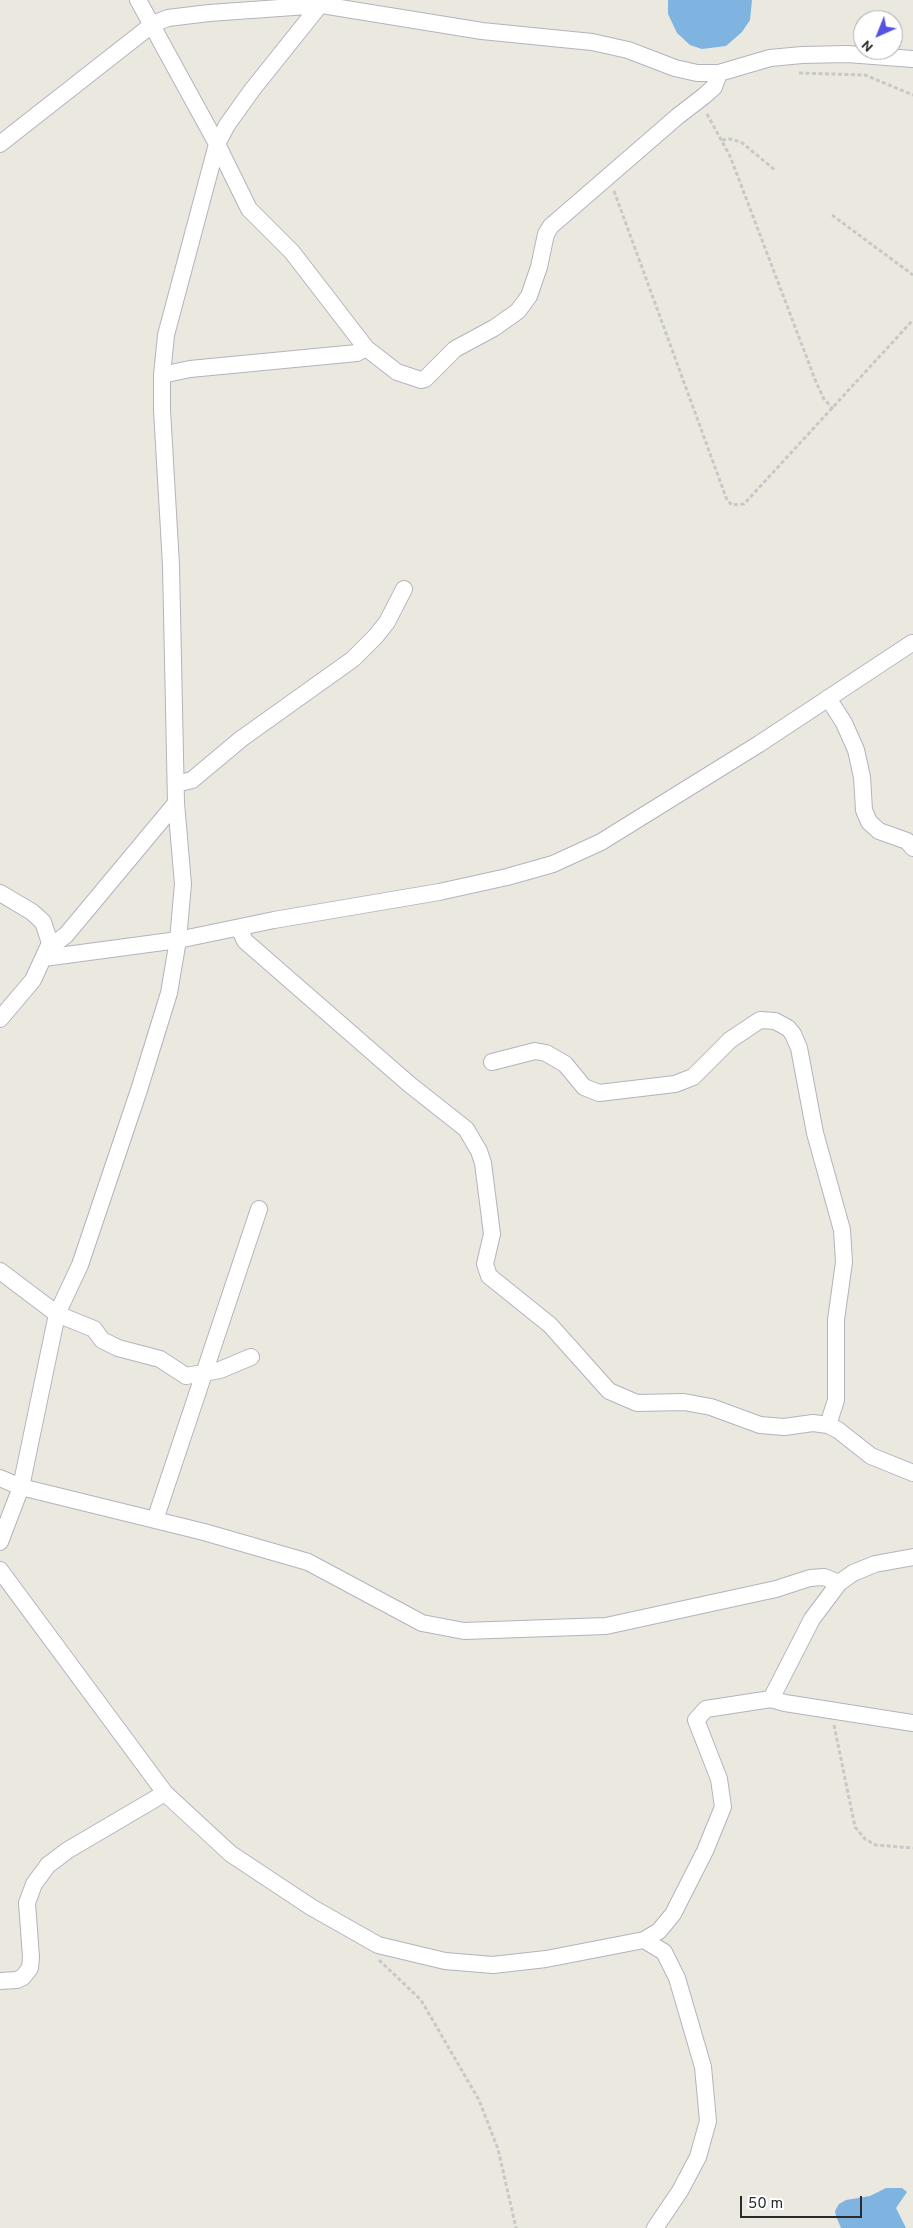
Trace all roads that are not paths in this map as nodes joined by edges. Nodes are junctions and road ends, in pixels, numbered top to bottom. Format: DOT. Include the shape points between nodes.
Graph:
graph roads {
  1 [pos="138,0"];
  2 [pos="323,2"];
  3 [pos="153,24"];
  4 [pos="913,59"];
  5 [pos="719,73"];
  6 [pos="0,144"];
  7 [pos="217,144"];
  8 [pos="366,348"];
  9 [pos="162,375"];
  10 [pos="404,589"];
  11 [pos="912,643"];
  12 [pos="828,698"];
  13 [pos="176,784"];
  14 [pos="176,803"];
  15 [pos="913,848"];
  16 [pos="0,893"];
  17 [pos="239,928"];
  18 [pos="178,940"];
  19 [pos="47,951"];
  20 [pos="0,1019"];
  21 [pos="492,1062"];
  22 [pos="259,1209"];
  23 [pos="0,1272"];
  24 [pos="57,1314"];
  25 [pos="251,1357"];
  26 [pos="204,1374"];
  27 [pos="828,1425"];
  28 [pos="913,1473"];
  29 [pos="0,1478"];
  30 [pos="21,1486"];
  31 [pos="155,1520"];
  32 [pos="0,1542"];
  33 [pos="913,1557"];
  34 [pos="0,1570"];
  35 [pos="838,1582"];
  36 [pos="771,1699"];
  37 [pos="913,1723"];
  38 [pos="165,1793"];
  39 [pos="644,1940"];
  40 [pos="0,1981"];
  41 [pos="655,2228"];
  1 -- 3 [label="street"];
  2 -- 3 [label="street" via="168,18"];
  2 -- 5 [label="street" via="482,31 592,42 628,50 675,68"];
  2 -- 7 [label="street" via="252,90"];
  3 -- 6 [label="street"];
  3 -- 7 [label="street"];
  4 -- 5 [label="street" via="847,54 802,55 770,58"];
  5 -- 8 [label="street" via="714,87 551,226 529,296 518,311 455,349 425,379 414,379 397,372"];
  7 -- 8 [label="street" via="249,209 292,252"];
  7 -- 9 [label="street" via="166,335"];
  8 -- 9 [label="street" via="357,353 190,369"];
  9 -- 13 [label="street"];
  10 -- 13 [label="street" via="387,622 353,660 241,739 192,780"];
  11 -- 12 [label="street"];
  12 -- 15 [label="street" via="856,750 864,810 869,822 879,831 901,837"];
  12 -- 17 [label="street" via="601,842 553,864 439,892"];
  13 -- 14 [label="street"];
  14 -- 18 [label="street" via="183,884"];
  14 -- 19 [label="street" via="66,935"];
  16 -- 19 [label="street" via="43,922"];
  17 -- 18 [label="street"];
  17 -- 27 [label="street" via="250,945 409,1084 466,1129 483,1163 492,1234 485,1264 489,1276 550,1325 609,1392 637,1403 684,1402 711,1407 760,1425"];
  18 -- 19 [label="street"];
  18 -- 24 [label="street" via="170,994 142,1081 80,1265"];
  19 -- 20 [label="street" via="24,993"];
  21 -- 27 [label="street" via="535,1051 556,1058 591,1091 607,1092 665,1086 693,1077 730,1040 760,1020 775,1021 794,1034 815,1133 842,1230 844,1262 836,1328 836,1400"];
  22 -- 26 [label="street"];
  23 -- 24 [label="street"];
  24 -- 26 [label="street" via="94,1329 102,1340 118,1348 160,1359 186,1376"];
  24 -- 30 [label="street"];
  25 -- 26 [label="street"];
  26 -- 31 [label="street"];
  27 -- 28 [label="street" via="872,1456"];
  29 -- 30 [label="street"];
  30 -- 31 [label="street"];
  30 -- 32 [label="street"];
  31 -- 35 [label="street" via="308,1562 422,1622 464,1631 606,1626 776,1589 810,1578 824,1577"];
  33 -- 35 [label="street" via="875,1564"];
  34 -- 38 [label="street"];
  35 -- 36 [label="street" via="812,1619"];
  36 -- 37 [label="street"];
  36 -- 39 [label="street" via="706,1709 696,1720 718,1779 723,1807 673,1914 659,1931"];
  38 -- 39 [label="street" via="231,1854 311,1908 378,1945 445,1961 493,1965 546,1959"];
  38 -- 40 [label="street" via="48,1865 34,1884 27,1903 32,1957 30,1968 16,1980"];
  39 -- 41 [label="street" via="664,1952 677,1978 703,2067 708,2121 698,2157"];
}
